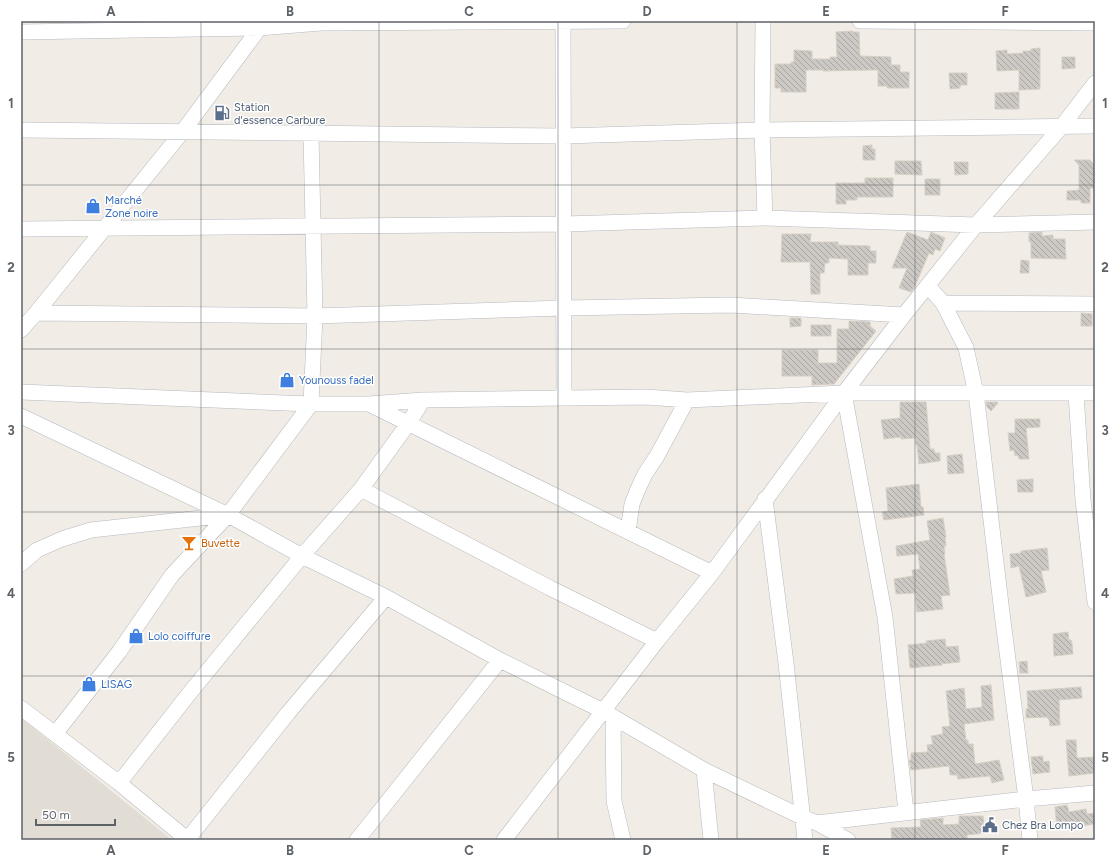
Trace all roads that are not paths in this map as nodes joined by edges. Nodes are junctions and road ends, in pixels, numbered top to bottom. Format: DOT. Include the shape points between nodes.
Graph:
graph roads {
  1 [pos="563,21"];
  2 [pos="624,21"];
  3 [pos="763,21"];
  4 [pos="860,21"];
  5 [pos="1095,23"];
  6 [pos="262,24"];
  7 [pos="106,26"];
  8 [pos="21,32"];
  9 [pos="1095,83"];
  10 [pos="1062,126"];
  11 [pos="1095,126"];
  12 [pos="21,130"];
  13 [pos="762,130"];
  14 [pos="183,131"];
  15 [pos="311,134"];
  16 [pos="563,136"];
  17 [pos="765,218"];
  18 [pos="1095,222"];
  19 [pos="564,224"];
  20 [pos="976,225"];
  21 [pos="312,226"];
  22 [pos="21,229"];
  23 [pos="103,229"];
  24 [pos="928,286"];
  25 [pos="943,303"];
  26 [pos="1095,304"];
  27 [pos="564,308"];
  28 [pos="36,313"];
  29 [pos="904,315"];
  30 [pos="315,316"];
  31 [pos="21,330"];
  32 [pos="21,392"];
  33 [pos="844,393"];
  34 [pos="976,393"];
  35 [pos="1095,393"];
  36 [pos="1076,394"];
  37 [pos="564,398"];
  38 [pos="423,400"];
  39 [pos="687,400"];
  40 [pos="310,404"];
  41 [pos="369,404"];
  42 [pos="21,416"];
  43 [pos="408,424"];
  44 [pos="361,490"];
  45 [pos="765,499"];
  46 [pos="228,514"];
  47 [pos="628,531"];
  48 [pos="302,556"];
  49 [pos="21,564"];
  50 [pos="712,573"];
  51 [pos="386,597"];
  52 [pos="1095,602"];
  53 [pos="657,641"];
  54 [pos="500,660"];
  55 [pos="21,708"];
  56 [pos="608,714"];
  57 [pos="55,734"];
  58 [pos="704,770"];
  59 [pos="119,783"];
  60 [pos="1095,793"];
  61 [pos="1026,799"];
  62 [pos="906,812"];
  63 [pos="802,817"];
  64 [pos="517,823"];
  65 [pos="817,823"];
  66 [pos="187,840"];
  67 [pos="357,840"];
  68 [pos="504,840"];
  69 [pos="519,840"];
  70 [pos="623,840"];
  71 [pos="711,840"];
  72 [pos="805,840"];
  73 [pos="848,840"];
  74 [pos="1030,840"];
  1 -- 2 [label="street"];
  1 -- 6 [label="street"];
  1 -- 16 [label="street"];
  3 -- 13 [label="street"];
  4 -- 5 [label="street"];
  6 -- 7 [label="street"];
  6 -- 14 [label="street"];
  7 -- 8 [label="street"];
  9 -- 10 [label="street"];
  10 -- 11 [label="street"];
  10 -- 13 [label="street"];
  10 -- 20 [label="street"];
  12 -- 14 [label="street"];
  13 -- 16 [label="street"];
  13 -- 17 [label="street"];
  14 -- 15 [label="street"];
  14 -- 23 [label="street"];
  15 -- 16 [label="street"];
  15 -- 21 [label="street"];
  16 -- 19 [label="street"];
  17 -- 19 [label="street"];
  17 -- 20 [label="street"];
  18 -- 20 [label="street"];
  19 -- 21 [label="street"];
  19 -- 27 [label="street"];
  20 -- 24 [label="street"];
  21 -- 23 [label="street"];
  21 -- 30 [label="street"];
  22 -- 23 [label="street"];
  23 -- 28 [label="street"];
  24 -- 25 [label="street"];
  24 -- 29 [label="street"];
  25 -- 26 [label="street"];
  25 -- 34 [label="street" via="966,348"];
  27 -- 29 [label="street" via="731,305"];
  27 -- 30 [label="street"];
  27 -- 37 [label="street"];
  28 -- 30 [label="street"];
  28 -- 31 [label="street"];
  29 -- 33 [label="street"];
  30 -- 40 [label="street"];
  32 -- 40 [label="street"];
  33 -- 34 [label="street"];
  33 -- 39 [label="street"];
  33 -- 45 [label="street"];
  33 -- 62 [label="street" via="885,617"];
  34 -- 36 [label="street"];
  34 -- 61 [label="street"];
  35 -- 36 [label="street"];
  36 -- 52 [label="street" via="1083,500"];
  37 -- 38 [label="street"];
  37 -- 39 [label="street" via="646,397"];
  38 -- 41 [label="street"];
  38 -- 43 [label="street"];
  39 -- 47 [label="street" via="640,484 632,504"];
  40 -- 41 [label="street"];
  40 -- 46 [label="street"];
  41 -- 43 [label="street"];
  42 -- 46 [label="street"];
  43 -- 44 [label="street"];
  43 -- 47 [label="street"];
  44 -- 48 [label="street"];
  44 -- 53 [label="street"];
  45 -- 50 [label="street"];
  45 -- 63 [label="street"];
  46 -- 48 [label="street"];
  46 -- 49 [label="street" via="91,530 37,550"];
  46 -- 57 [label="street" via="172,575 118,652"];
  47 -- 50 [label="street"];
  48 -- 51 [label="street"];
  48 -- 59 [label="street"];
  50 -- 53 [label="street"];
  51 -- 54 [label="street"];
  51 -- 66 [label="street" via="288,713"];
  53 -- 56 [label="street"];
  54 -- 56 [label="street"];
  54 -- 67 [label="street"];
  55 -- 57 [label="street"];
  56 -- 58 [label="street"];
  56 -- 64 [label="street"];
  56 -- 70 [label="street" via="614,801"];
  57 -- 59 [label="street"];
  58 -- 63 [label="street"];
  58 -- 71 [label="street"];
  59 -- 66 [label="street"];
  60 -- 61 [label="street"];
  61 -- 62 [label="street"];
  61 -- 74 [label="street"];
  62 -- 65 [label="street"];
  63 -- 65 [label="street"];
  63 -- 72 [label="street"];
  64 -- 68 [label="street"];
  64 -- 69 [label="street"];
  65 -- 73 [label="street"];
}
